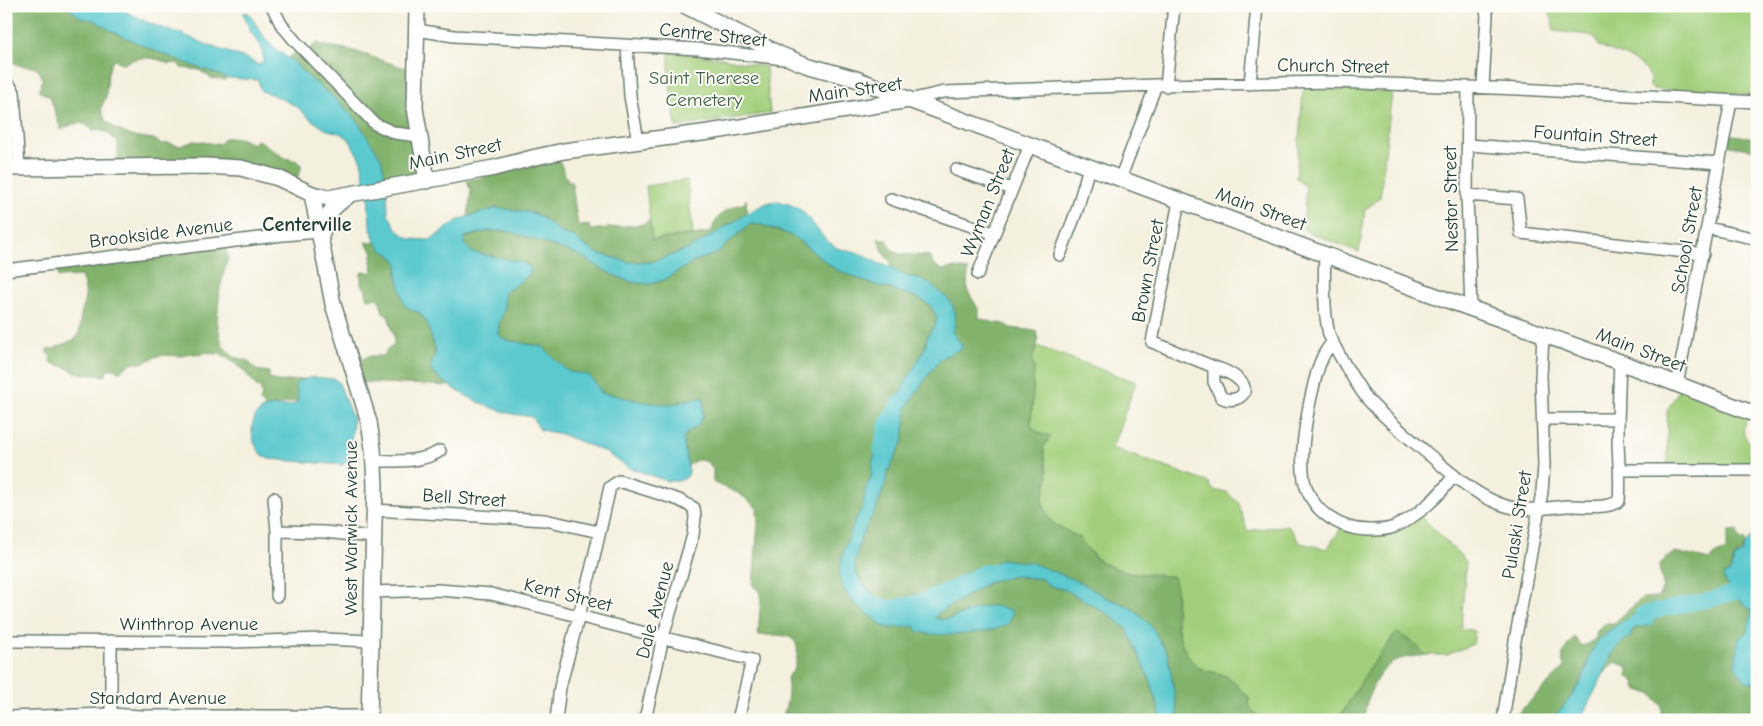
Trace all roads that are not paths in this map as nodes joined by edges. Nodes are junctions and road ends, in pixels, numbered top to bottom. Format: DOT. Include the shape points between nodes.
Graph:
graph roads {
  1 [pos="272,6"];
  2 [pos="417,6"];
  3 [pos="686,6"];
  4 [pos="1174,6"];
  5 [pos="1257,6"];
  6 [pos="1484,6"];
  7 [pos="417,30"];
  8 [pos="627,45"];
  9 [pos="796,61"];
  10 [pos="1250,84"];
  11 [pos="6,85"];
  12 [pos="1161,85"];
  13 [pos="1483,87"];
  14 [pos="1468,88"];
  15 [pos="909,100"];
  16 [pos="1732,101"];
  17 [pos="1757,102"];
  18 [pos="418,136"];
  19 [pos="638,141"];
  20 [pos="1030,145"];
  21 [pos="1468,145"];
  22 [pos="1719,164"];
  23 [pos="1089,167"];
  24 [pos="13,168"];
  25 [pos="956,170"];
  26 [pos="1120,179"];
  27 [pos="427,181"];
  28 [pos="1012,189"];
  29 [pos="312,194"];
  30 [pos="1467,194"];
  31 [pos="351,195"];
  32 [pos="891,198"];
  33 [pos="1179,201"];
  34 [pos="1708,228"];
  35 [pos="993,233"];
  36 [pos="320,238"];
  37 [pos="1757,239"];
  38 [pos="1325,254"];
  39 [pos="1703,254"];
  40 [pos="1060,255"];
  41 [pos="6,270"];
  42 [pos="978,274"];
  43 [pos="1471,309"];
  44 [pos="1543,335"];
  45 [pos="1333,342"];
  46 [pos="1620,362"];
  47 [pos="1214,367"];
  48 [pos="1677,385"];
  49 [pos="1757,415"];
  50 [pos="1543,419"];
  51 [pos="1618,419"];
  52 [pos="440,451"];
  53 [pos="374,461"];
  54 [pos="1619,470"];
  55 [pos="1757,470"];
  56 [pos="1454,475"];
  57 [pos="274,498"];
  58 [pos="1539,509"];
  59 [pos="374,510"];
  60 [pos="277,531"];
  61 [pos="599,532"];
  62 [pos="373,537"];
  63 [pos="372,592"];
  64 [pos="276,596"];
  65 [pos="579,617"];
  66 [pos="663,637"];
  67 [pos="111,641"];
  68 [pos="371,641"];
  69 [pos="6,642"];
  70 [pos="111,714"];
  71 [pos="6,717"];
  72 [pos="369,718"];
  73 [pos="556,720"];
  74 [pos="645,720"];
  75 [pos="738,720"];
  76 [pos="1503,720"];
  1 -- 18 [label="street" via="281,24 301,48 375,124 395,133"];
  2 -- 7 [label="main road"];
  3 -- 9 [label="main road"];
  4 -- 12 [label="street"];
  5 -- 10 [label="street"];
  6 -- 13 [label="street" via="1487,14"];
  7 -- 8 [label="street, Centre Street" via="454,36"];
  7 -- 18 [label="main road" via="414,108"];
  8 -- 9 [label="street, Centre Street" via="698,49"];
  8 -- 19 [label="street" via="630,96"];
  9 -- 15 [label="main road"];
  10 -- 12 [label="street, Church Street"];
  10 -- 14 [label="street, Church Street" via="1335,82"];
  11 -- 24 [label="street" via="14,92"];
  12 -- 15 [label="street, Church Street" via="944,92"];
  12 -- 26 [label="street"];
  13 -- 14 [label="street, Church Street"];
  13 -- 16 [label="street, Church Street"];
  14 -- 21 [label="street, Nestor Street"];
  15 -- 19 [label="main road, Main Street"];
  15 -- 20 [label="main road, Main Street"];
  16 -- 17 [label="street, Church Street"];
  16 -- 22 [label="street, School Street"];
  18 -- 27 [label="main road"];
  19 -- 27 [label="main road, Main Street" via="545,155"];
  20 -- 23 [label="main road, Main Street"];
  20 -- 28 [label="street, Wyman Street"];
  21 -- 22 [label="street, Fountain Street"];
  21 -- 30 [label="street, Nestor Street"];
  22 -- 34 [label="street, School Street"];
  23 -- 26 [label="main road, Main Street"];
  23 -- 40 [label="street"];
  24 -- 29 [label="main road, Main Street" via="241,168 278,178"];
  25 -- 28 [label="street"];
  26 -- 33 [label="main road, Main Street"];
  27 -- 31 [label="main road, Main Street"];
  28 -- 35 [label="street, Wyman Street"];
  29 -- 31 [label="main road, Main Street" via="328,198"];
  29 -- 36 [label="main road, West Warwick Avenue"];
  30 -- 39 [label="street" via="1517,199 1521,233"];
  30 -- 43 [label="street, Nestor Street"];
  31 -- 36 [label="main road" via="327,215"];
  32 -- 35 [label="street"];
  33 -- 38 [label="main road, Main Street"];
  33 -- 47 [label="street, Brown Street" via="1152,342"];
  34 -- 37 [label="street"];
  34 -- 39 [label="street, School Street"];
  35 -- 42 [label="street, Wyman Street"];
  36 -- 41 [label="street, Brookside Avenue" via="283,235"];
  36 -- 53 [label="main road, West Warwick Avenue" via="334,309 369,422"];
  38 -- 43 [label="main road, Main Street"];
  38 -- 45 [label="street" via="1325,298"];
  39 -- 48 [label="street, School Street"];
  43 -- 44 [label="main road, Main Street"];
  44 -- 46 [label="main road, Main Street"];
  44 -- 50 [label="street, Pulaski Street"];
  45 -- 56 [label="street" via="1369,401 1403,434"];
  45 -- 56 [label="street" via="1325,350 1314,383 1305,431 1305,482 1317,508 1346,527 1368,530 1392,528 1417,513 1446,487"];
  46 -- 48 [label="main road, Main Street"];
  46 -- 51 [label="street"];
  48 -- 49 [label="main road, Main Street"];
  50 -- 51 [label="street"];
  50 -- 58 [label="street, Pulaski Street" via="1544,465"];
  51 -- 54 [label="street"];
  52 -- 53 [label="street" via="430,457"];
  53 -- 59 [label="main road, West Warwick Avenue"];
  54 -- 55 [label="street"];
  54 -- 58 [label="street" via="1619,500 1616,503"];
  56 -- 58 [label="street" via="1489,499 1524,509"];
  57 -- 60 [label="street"];
  58 -- 76 [label="street, Pulaski Street"];
  59 -- 61 [label="street, Bell Street" via="553,521"];
  59 -- 62 [label="main road, West Warwick Avenue"];
  60 -- 62 [label="street"];
  60 -- 64 [label="street"];
  61 -- 65 [label="street"];
  61 -- 66 [label="street, Dale Avenue" via="610,487 619,481 694,508 693,535"];
  62 -- 63 [label="main road, West Warwick Avenue"];
  63 -- 65 [label="street, Kent Street" via="438,590 490,594"];
  63 -- 68 [label="main road, West Warwick Avenue"];
  65 -- 66 [label="street, Kent Street"];
  65 -- 73 [label="street" via="560,687"];
  66 -- 74 [label="street, Dale Avenue"];
  66 -- 75 [label="street, Kent Street" via="752,660"];
  67 -- 68 [label="street, Winthrop Avenue"];
  67 -- 69 [label="street, Winthrop Avenue"];
  67 -- 70 [label="street"];
  68 -- 72 [label="main road, West Warwick Avenue"];
  70 -- 71 [label="street, Standard Avenue"];
  70 -- 72 [label="street, Standard Avenue"];
}
